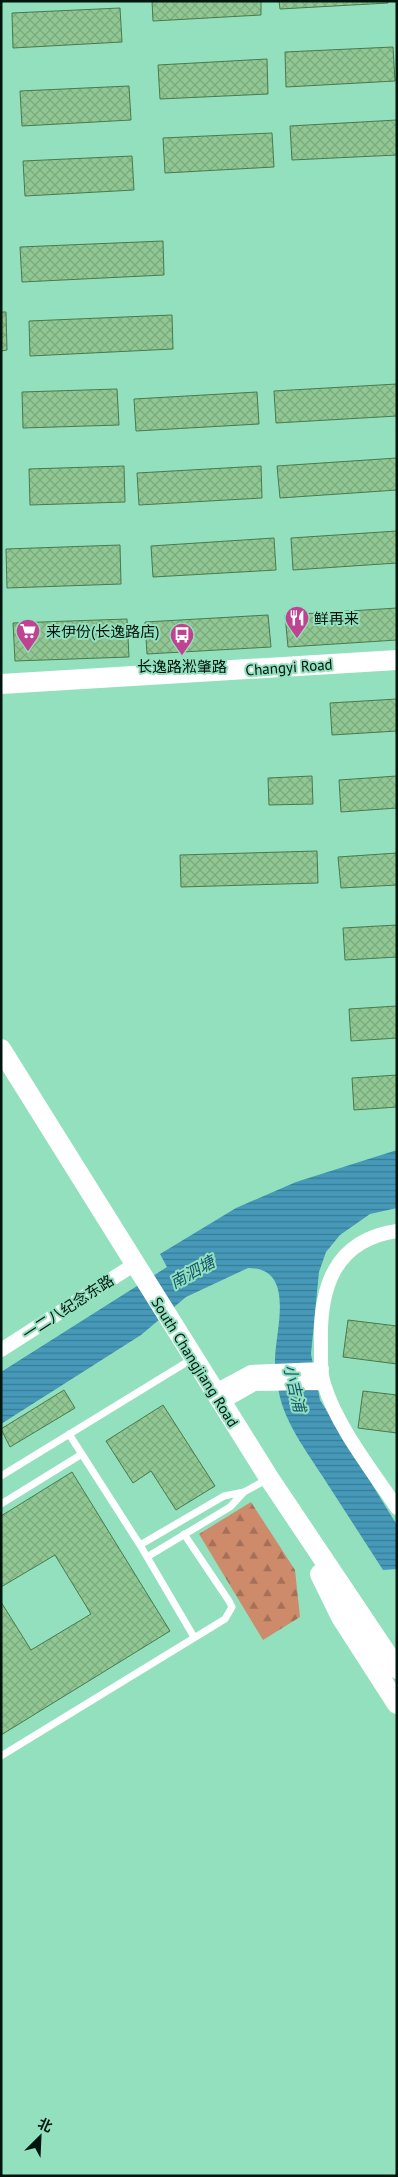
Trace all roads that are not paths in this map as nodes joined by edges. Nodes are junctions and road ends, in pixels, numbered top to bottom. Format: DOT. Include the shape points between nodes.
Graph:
graph roads {
  1 [pos="397,660"];
  2 [pos="1,684"];
  3 [pos="1,1049"];
  4 [pos="397,1231"];
  5 [pos="135,1264"];
  6 [pos="1,1350"];
  7 [pos="189,1354"];
  8 [pos="316,1376"];
  9 [pos="217,1397"];
  10 [pos="69,1434"];
  11 [pos="82,1454"];
  12 [pos="1,1476"];
  13 [pos="269,1478"];
  14 [pos="244,1492"];
  15 [pos="1,1504"];
  16 [pos="397,1508"];
  17 [pos="290,1511"];
  18 [pos="184,1534"];
  19 [pos="140,1545"];
  20 [pos="147,1557"];
  21 [pos="194,1637"];
  22 [pos="397,1670"];
  23 [pos="397,1704"];
  24 [pos="1,1756"];
  1 -- 2 [label="main road, Changyi Road"];
  3 -- 5 [label="main road, South Changjiang Road"];
  4 -- 8 [label="street" via="379,1233 344,1254 326,1287"];
  5 -- 6 [label="street, 一二八纪念东路"];
  5 -- 7 [label="main road, South Changjiang Road"];
  7 -- 9 [label="main road, South Changjiang Road"];
  7 -- 10 [label="lane"];
  8 -- 9 [label="street" via="260,1377 251,1372"];
  8 -- 16 [label="street" via="337,1416"];
  9 -- 13 [label="main road, South Changjiang Road"];
  10 -- 11 [label="lane"];
  10 -- 12 [label="lane"];
  11 -- 15 [label="lane"];
  11 -- 19 [label="lane"];
  13 -- 14 [label="lane"];
  13 -- 17 [label="main road, South Changjiang Road"];
  14 -- 18 [label="lane" via="230,1507"];
  14 -- 19 [label="lane" via="224,1496"];
  17 -- 22 [label="main road, South Changjiang Road"];
  17 -- 23 [label="main road" via="341,1617"];
  18 -- 20 [label="lane"];
  18 -- 21 [label="lane" via="232,1607 226,1619"];
  19 -- 20 [label="lane"];
  20 -- 21 [label="lane"];
  21 -- 24 [label="lane"];
}
